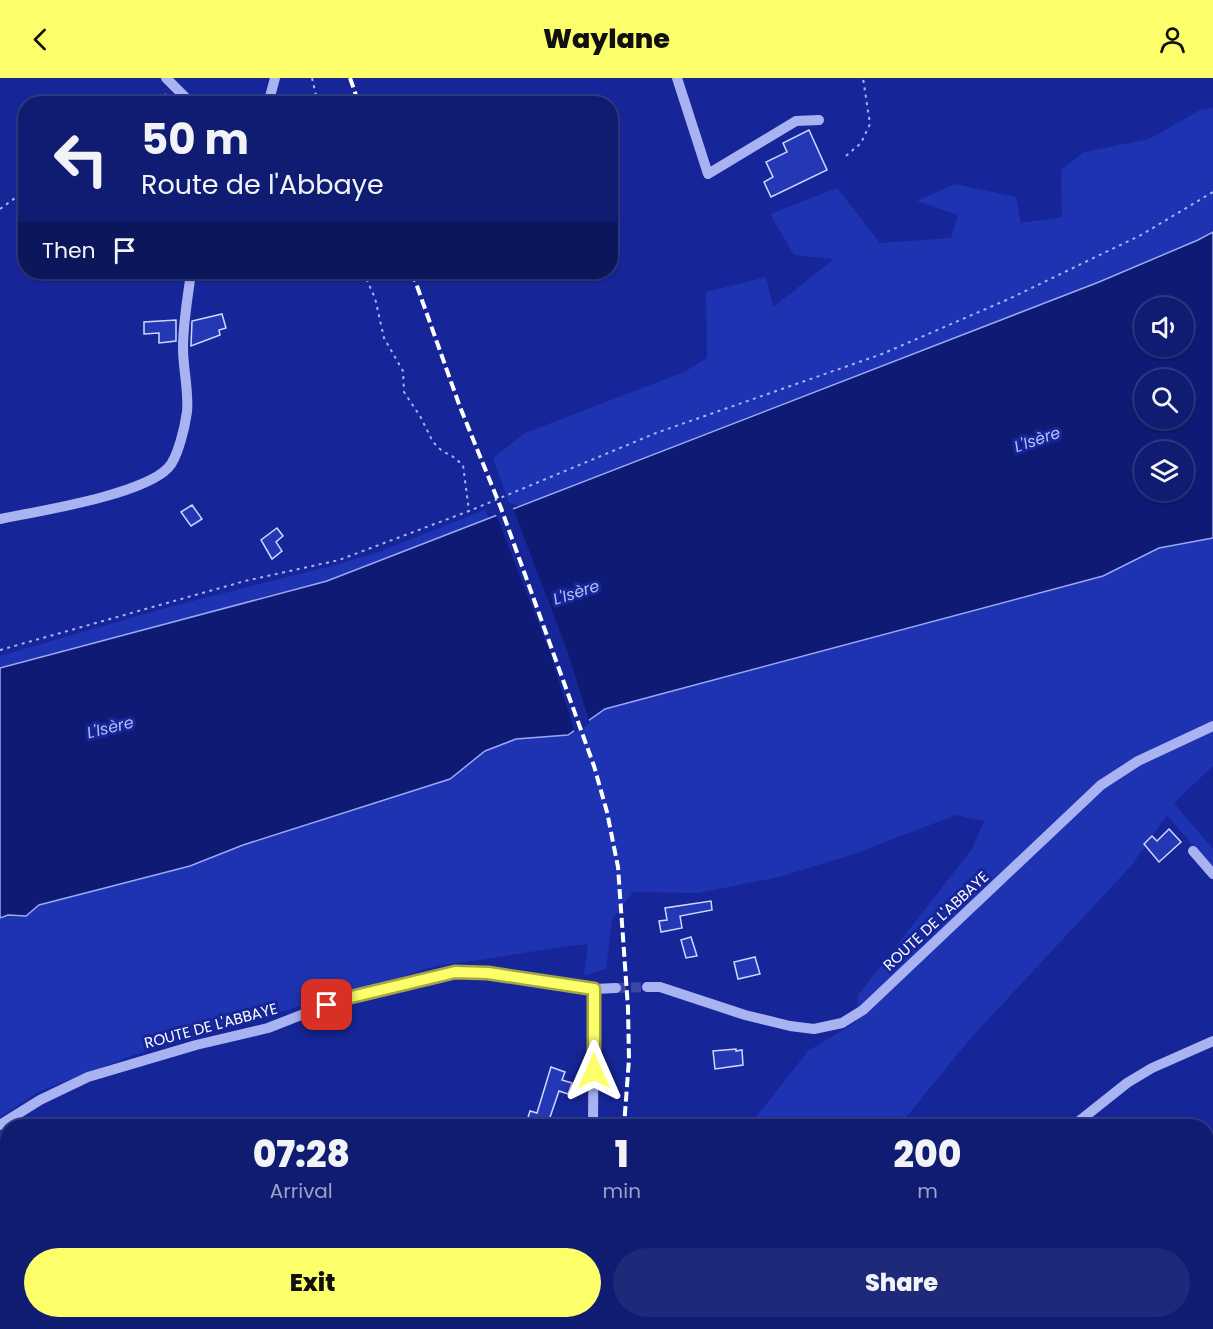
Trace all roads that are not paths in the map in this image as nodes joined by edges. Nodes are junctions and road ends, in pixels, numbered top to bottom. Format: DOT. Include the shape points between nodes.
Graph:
graph roads {
  1 [pos="166,78"];
  2 [pos="275,78"];
  3 [pos="677,78"];
  4 [pos="184,96"];
  5 [pos="270,96"];
  6 [pos="819,120"];
  7 [pos="190,279"];
  8 [pos="0,519"];
  9 [pos="1213,726"];
  10 [pos="1193,851"];
  11 [pos="1213,874"];
  12 [pos="647,987"];
  13 [pos="616,988"];
  14 [pos="594,989"];
  15 [pos="1213,1041"];
  16 [pos="10,1119"];
  17 [pos="593,1119"];
  18 [pos="1082,1119"];
  1 -- 4 [label="street"];
  2 -- 5 [label="street"];
  3 -- 6 [label="street" via="708,174 796,121"];
  7 -- 8 [label="street" via="183,350 187,412 170,467 135,486"];
  9 -- 12 [label="street, ROUTE DE L'ABBAYE" via="1138,761 1101,785 863,1011 842,1023 814,1029 790,1026 660,987"];
  10 -- 11 [label="street"];
  13 -- 14 [label="street, ROUTE DE L'ABBAYE"];
  14 -- 16 [label="street, ROUTE DE L'ABBAYE" via="488,973 455,972 347,998 268,1028 88,1077"];
  14 -- 17 [label="street"];
  15 -- 18 [label="street" via="1152,1068"];
}
